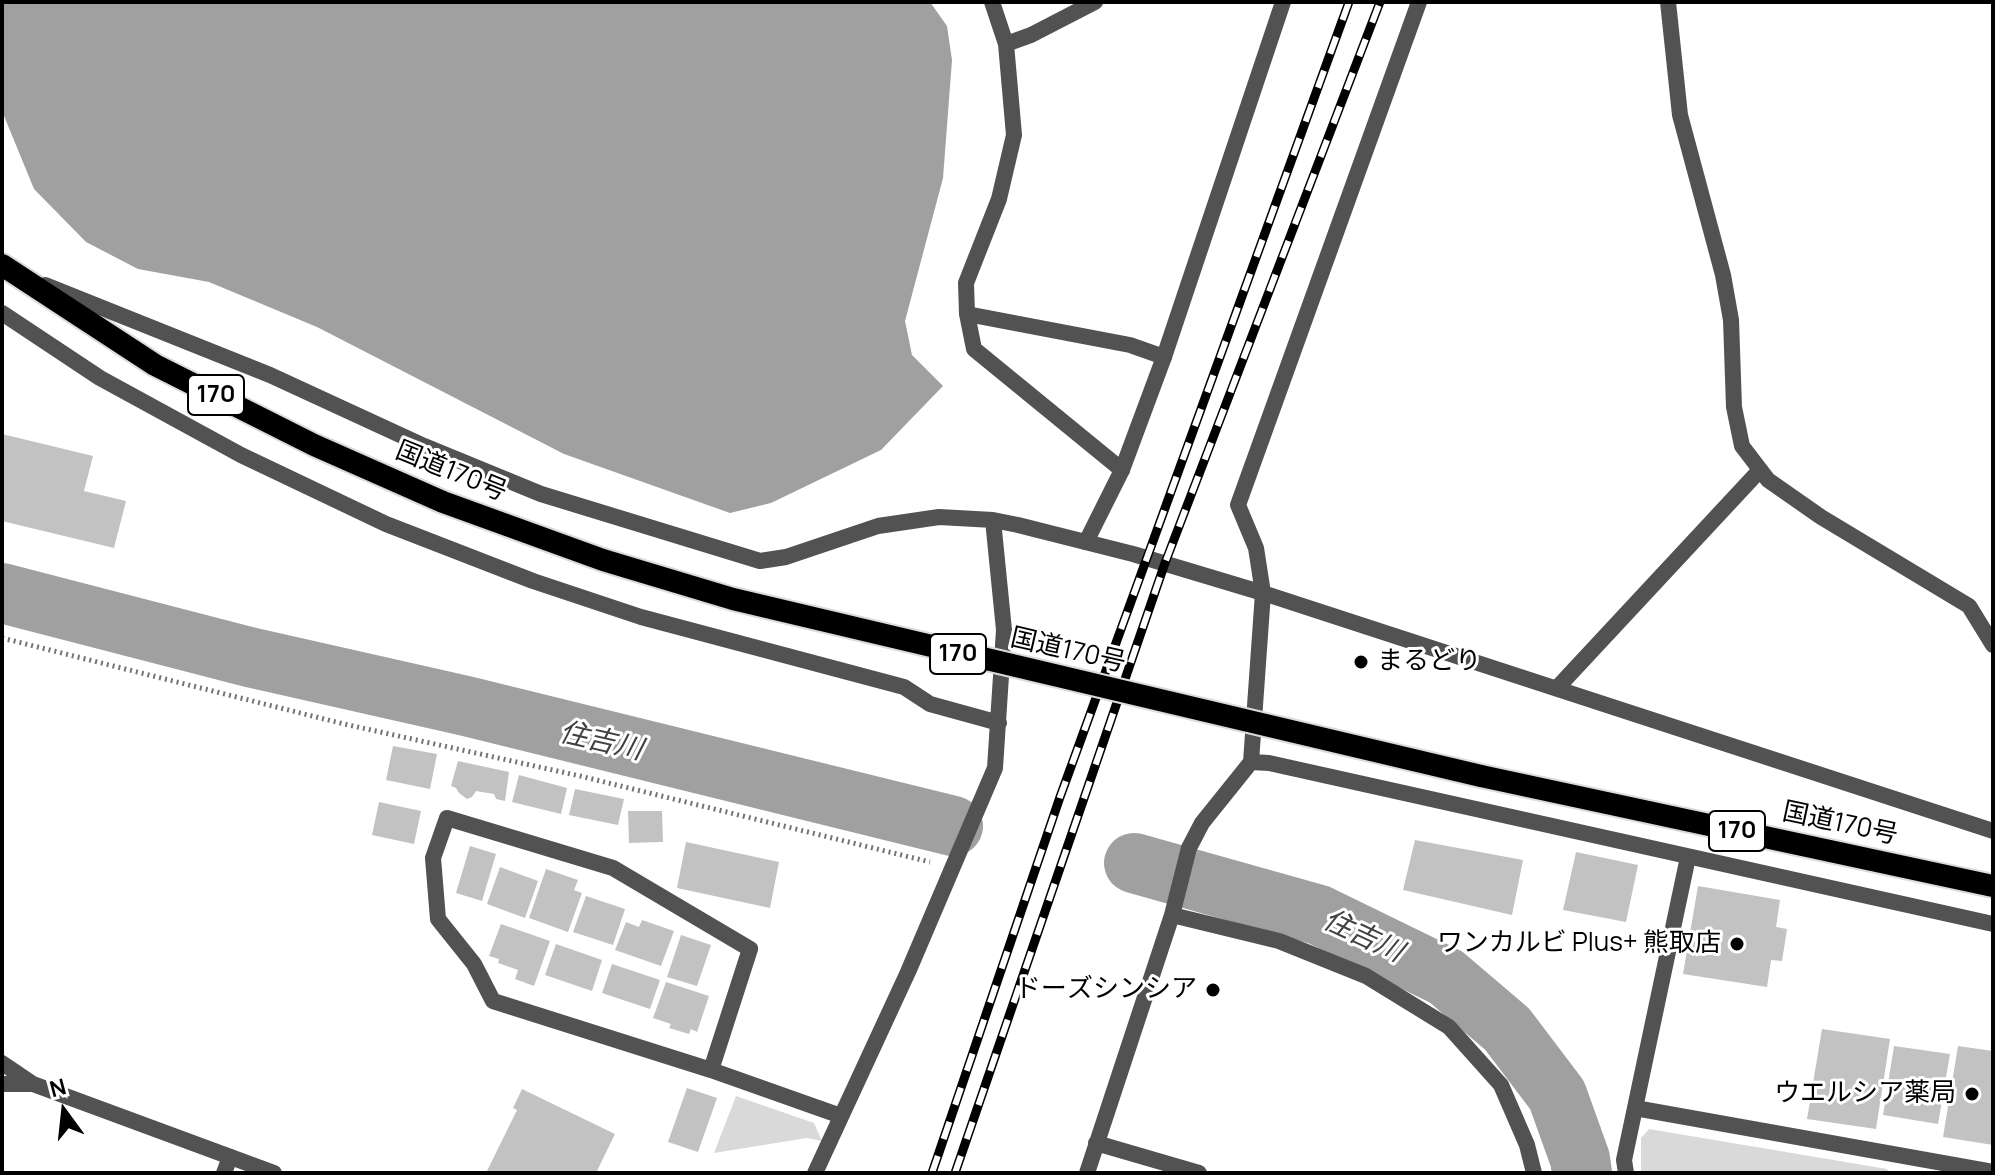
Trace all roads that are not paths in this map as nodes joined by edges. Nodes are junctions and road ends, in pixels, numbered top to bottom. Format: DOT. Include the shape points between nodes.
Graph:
graph roads {
  1 [pos="992,2"];
  2 [pos="1095,2"];
  3 [pos="1283,2"];
  4 [pos="1419,2"];
  5 [pos="1668,2"];
  6 [pos="1006,44"];
  7 [pos="6,268"];
  8 [pos="2,313"];
  9 [pos="967,314"];
  10 [pos="1164,357"];
  11 [pos="1122,470"];
  12 [pos="1760,470"];
  13 [pos="993,520"];
  14 [pos="1086,542"];
  15 [pos="1263,593"];
  16 [pos="1993,645"];
  17 [pos="1557,688"];
  18 [pos="999,723"];
  19 [pos="1251,762"];
  20 [pos="1993,831"];
  21 [pos="1688,857"];
  22 [pos="1993,886"];
  23 [pos="1172,915"];
  24 [pos="1993,924"];
  25 [pos="2,1063"];
  26 [pos="711,1070"];
  27 [pos="2,1084"];
  28 [pos="33,1084"];
  29 [pos="1635,1108"];
  30 [pos="841,1116"];
  31 [pos="1096,1143"];
  32 [pos="227,1165"];
  33 [pos="1911,1165"];
  34 [pos="1993,1172"];
  35 [pos="274,1173"];
  36 [pos="815,1173"];
  37 [pos="1087,1173"];
  38 [pos="1199,1173"];
  39 [pos="1534,1173"];
  40 [pos="1626,1173"];
  1 -- 6 [label="street"];
  2 -- 6 [label="street"];
  3 -- 10 [label="street"];
  4 -- 15 [label="street" via="1238,505 1256,548"];
  5 -- 12 [label="street" via="1680,115 1731,320 1734,407 1742,446"];
  6 -- 9 [label="street" via="1014,135 999,199 966,283"];
  7 -- 13 [label="street" via="270,375 541,494 760,561 878,526 939,517"];
  7 -- 22 [label="highway, 国道170号 / 170, bridge" via="155,365 314,445 443,502 603,560 733,599 1481,776"];
  8 -- 18 [label="street" via="114,386 241,455 386,524 641,617 904,687 930,704"];
  9 -- 10 [label="street" via="1130,345"];
  9 -- 11 [label="street" via="974,349"];
  10 -- 11 [label="street"];
  11 -- 14 [label="street"];
  12 -- 16 [label="street" via="1821,517 1969,606"];
  12 -- 17 [label="street"];
  13 -- 14 [label="street"];
  13 -- 18 [label="street" via="1004,630"];
  14 -- 15 [label="street"];
  15 -- 17 [label="street"];
  15 -- 19 [label="street"];
  17 -- 20 [label="street"];
  18 -- 30 [label="street" via="995,768"];
  19 -- 21 [label="street"];
  19 -- 23 [label="street" via="1202,823 1189,848"];
  21 -- 24 [label="street"];
  21 -- 29 [label="street"];
  23 -- 31 [label="street"];
  23 -- 39 [label="street" via="1279,941 1366,976 1449,1027 1501,1085"];
  25 -- 28 [label="street"];
  26 -- 26 [label="street" via="493,1001 474,964 438,919 433,858 447,818 613,868 750,949"];
  26 -- 30 [label="street"];
  27 -- 28 [label="street"];
  28 -- 32 [label="street"];
  29 -- 33 [label="street"];
  29 -- 40 [label="street"];
  30 -- 36 [label="street"];
  31 -- 37 [label="street"];
  31 -- 38 [label="street"];
  32 -- 35 [label="street"];
  33 -- 34 [label="street"];
}
